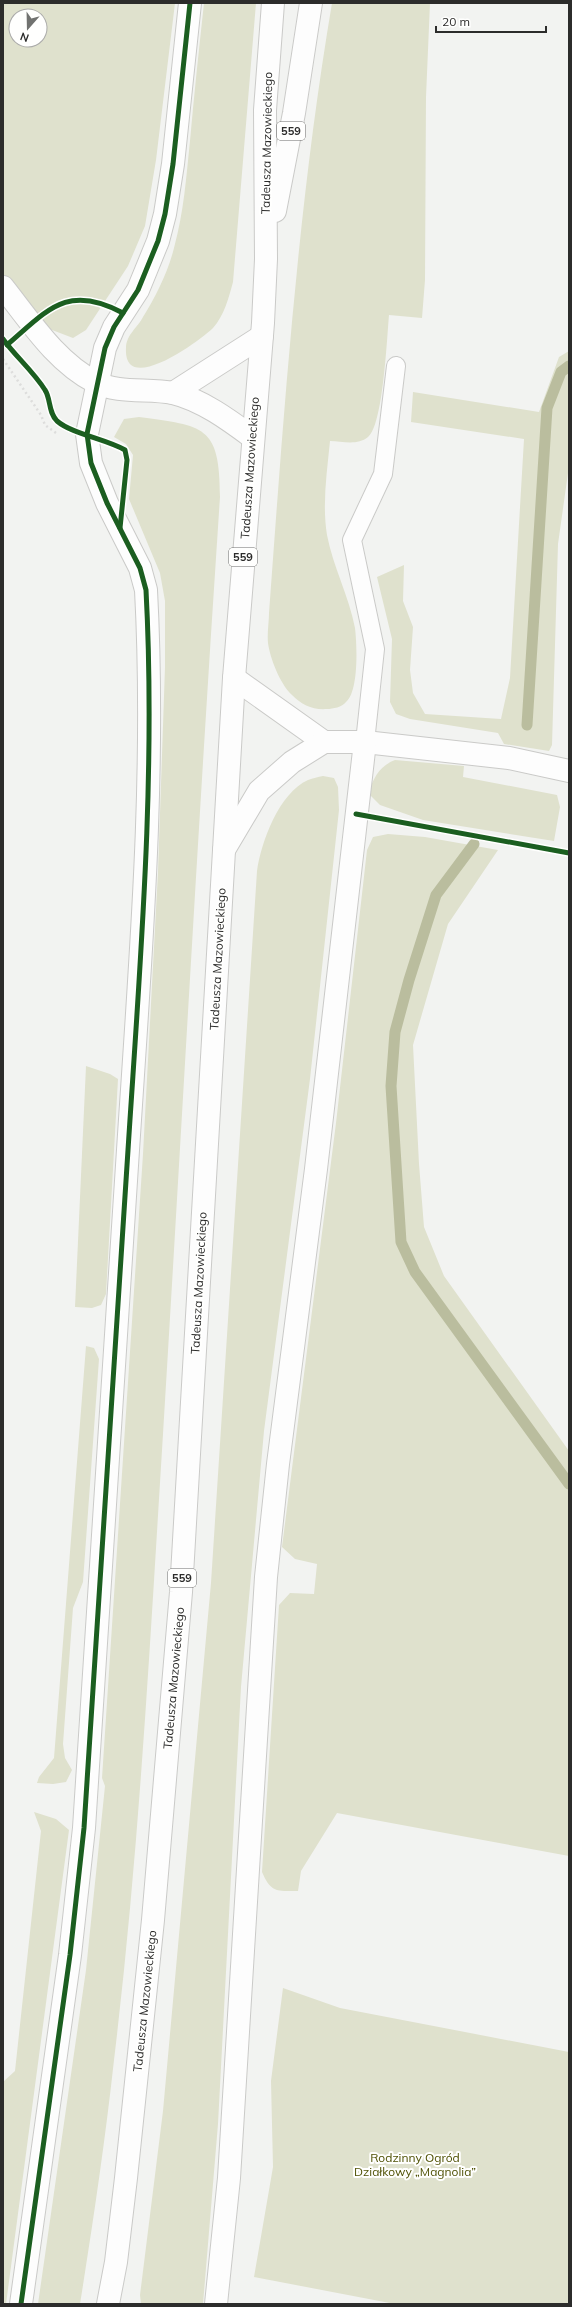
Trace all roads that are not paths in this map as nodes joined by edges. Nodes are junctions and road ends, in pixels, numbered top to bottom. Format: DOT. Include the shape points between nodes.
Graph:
graph roads {
  1 [pos="190,3"];
  2 [pos="273,3"];
  3 [pos="311,3"];
  4 [pos="266,259"];
  5 [pos="3,287"];
  6 [pos="262,336"];
  7 [pos="396,366"];
  8 [pos="96,383"];
  9 [pos="173,393"];
  10 [pos="252,437"];
  11 [pos="234,678"];
  12 [pos="324,742"];
  13 [pos="365,742"];
  14 [pos="569,771"];
  15 [pos="224,850"];
  16 [pos="21,2304"];
  17 [pos="108,2304"];
  18 [pos="216,2304"];
  1 -- 8 [label="street" via="173,164 158,241 138,290 114,327 105,348"];
  2 -- 4 [label="street, Tadeusza Mazowieckiego / 559" via="265,110"];
  3 -- 4 [label="street, Tadeusza Mazowieckiego / 559" via="294,113"];
  4 -- 6 [label="street, Tadeusza Mazowieckiego / 559"];
  5 -- 8 [label="street" via="50,346 69,365"];
  6 -- 9 [label="street"];
  6 -- 10 [label="street, Tadeusza Mazowieckiego / 559"];
  7 -- 13 [label="lane" via="383,474 352,540 375,649"];
  8 -- 9 [label="street" via="113,388"];
  8 -- 16 [label="street" via="88,434 91,463 107,503 140,568 146,590 146,838 139,989 84,1828 64,2001"];
  9 -- 10 [label="street" via="218,412"];
  10 -- 11 [label="street, Tadeusza Mazowieckiego / 559"];
  11 -- 12 [label="street"];
  11 -- 15 [label="street, Tadeusza Mazowieckiego / 559"];
  12 -- 13 [label="street"];
  12 -- 15 [label="street" via="292,762 259,791"];
  13 -- 14 [label="street" via="509,758"];
  13 -- 18 [label="street" via="268,1562 229,2178"];
  15 -- 17 [label="street, Tadeusza Mazowieckiego / 559" via="181,1592 154,1920 116,2262"];
}
